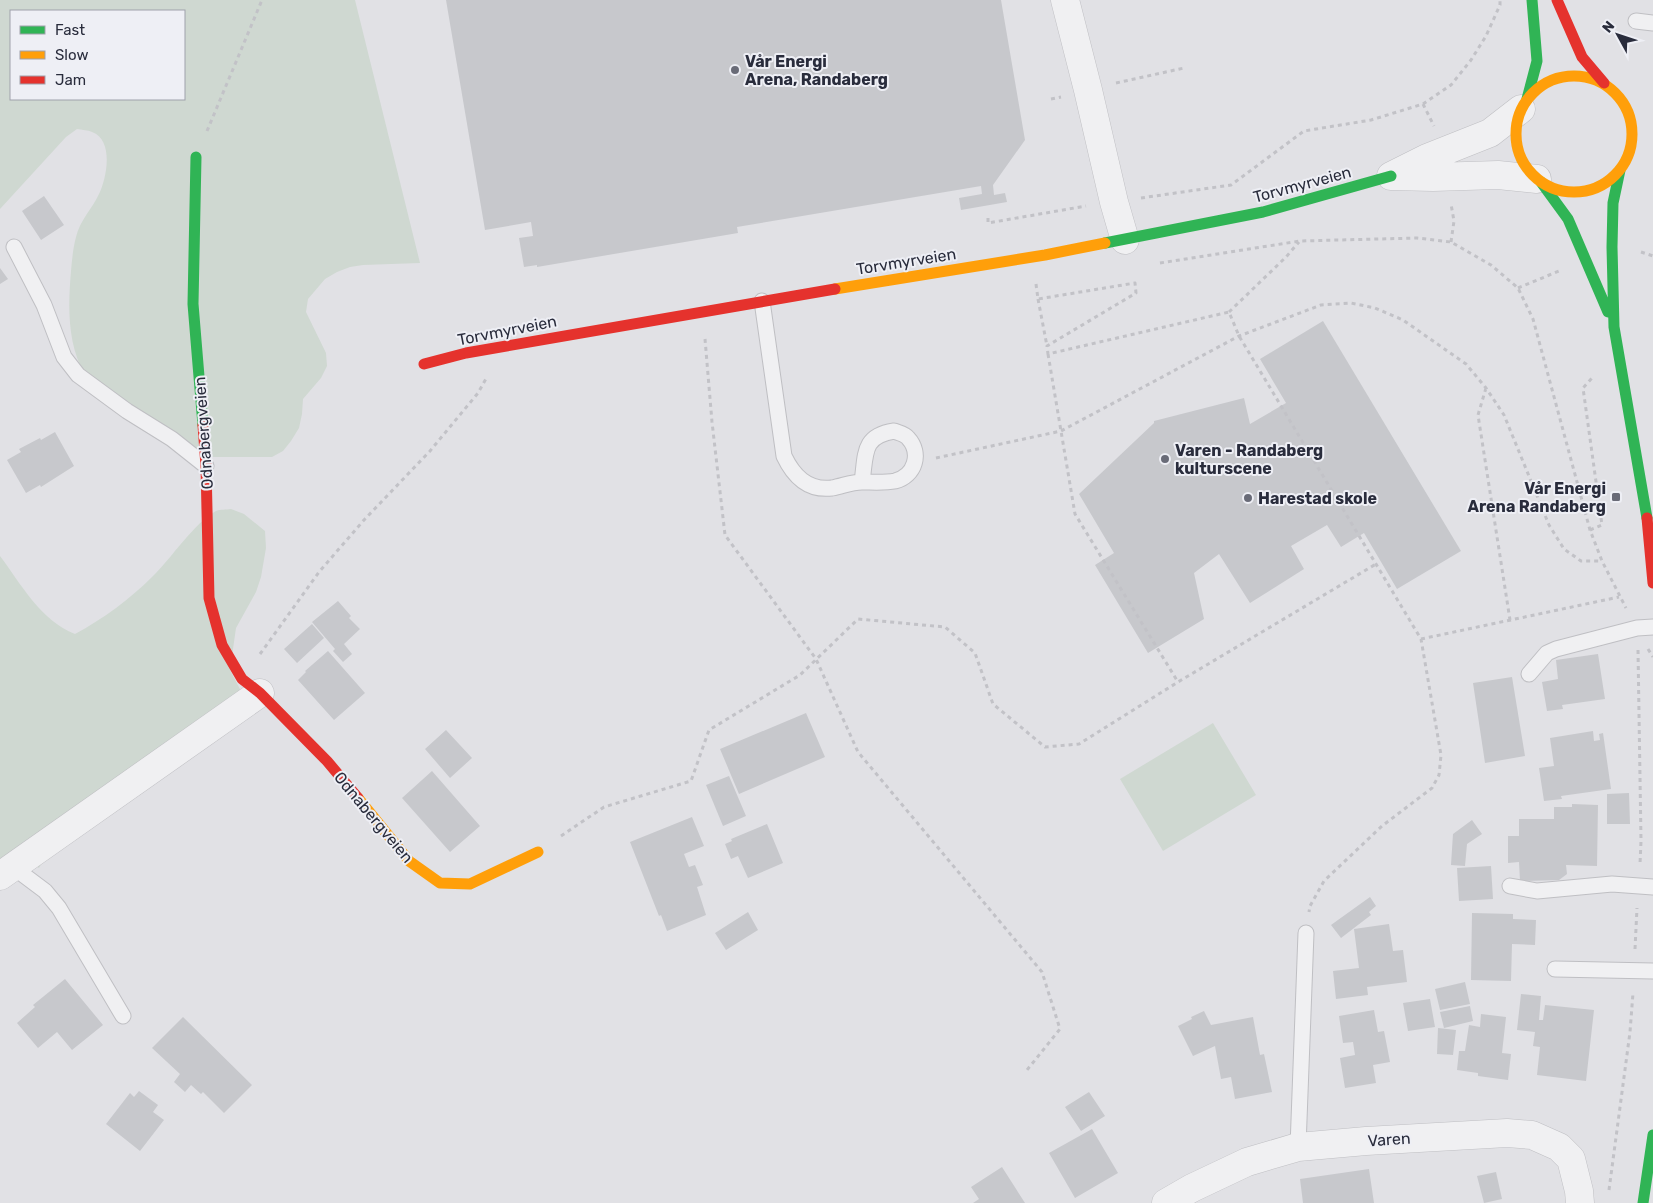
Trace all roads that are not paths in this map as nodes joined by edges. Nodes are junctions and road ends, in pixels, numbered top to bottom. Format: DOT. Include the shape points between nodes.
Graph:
graph roads {
  1 [pos="1065,0"];
  2 [pos="1532,0"];
  3 [pos="1557,0"];
  4 [pos="1636,21"];
  5 [pos="1653,23"];
  6 [pos="1604,83"];
  7 [pos="1524,104"];
  8 [pos="196,157"];
  9 [pos="1620,170"];
  10 [pos="1391,176"];
  11 [pos="1539,180"];
  12 [pos="1125,240"];
  13 [pos="14,247"];
  14 [pos="762,301"];
  15 [pos="1614,327"];
  16 [pos="424,364"];
  17 [pos="206,466"];
  18 [pos="862,482"];
  19 [pos="1653,583"];
  20 [pos="1653,627"];
  21 [pos="1529,674"];
  22 [pos="251,686"];
  23 [pos="538,852"];
  24 [pos="6,872"];
  25 [pos="1510,886"];
  26 [pos="1646,887"];
  27 [pos="1306,933"];
  28 [pos="1554,969"];
  29 [pos="1653,971"];
  30 [pos="123,1016"];
  31 [pos="1653,1135"];
  32 [pos="1298,1147"];
  33 [pos="1166,1203"];
  34 [pos="1580,1203"];
  35 [pos="1643,1203"];
  1 -- 12 [label="street"];
  2 -- 7 [label="street" via="1536,61"];
  3 -- 6 [label="street" via="1582,57"];
  4 -- 5 [label="lane"];
  6 -- 7 [label="street" via="1584,76 1562,76 1543,84"];
  6 -- 9 [label="street" via="1623,100 1633,129 1632,144"];
  7 -- 10 [label="street" via="1490,133"];
  7 -- 11 [label="street" via="1516,128 1517,147 1524,164"];
  8 -- 17 [label="street, Odnabergveien" via="192,304"];
  9 -- 11 [label="street" via="1608,182 1592,190 1557,190"];
  9 -- 15 [label="street" via="1613,203"];
  10 -- 11 [label="street" via="1498,175"];
  10 -- 12 [label="street, Torvmyrveien" via="1263,212"];
  11 -- 15 [label="street" via="1568,219"];
  12 -- 14 [label="street, Torvmyrveien"];
  13 -- 17 [label="lane" via="44,306 64,357 78,375"];
  14 -- 16 [label="street, Torvmyrveien" via="466,353"];
  14 -- 18 [label="lane" via="784,456 791,471 815,486 831,488"];
  15 -- 19 [label="street" via="1649,531"];
  17 -- 22 [label="street, Odnabergveien" via="209,598 222,645"];
  18 -- 18 [label="lane" via="869,442 880,433 894,431 908,436 915,448 916,463 908,475 895,481"];
  20 -- 21 [label="lane" via="1637,628 1547,653"];
  22 -- 23 [label="street, Odnabergveien" via="327,761 409,861 440,883 470,884"];
  22 -- 24 [label="street"];
  24 -- 30 [label="lane" via="45,892 59,908"];
  25 -- 26 [label="lane" via="1537,890 1612,884"];
  27 -- 32 [label="lane"];
  28 -- 29 [label="lane"];
  31 -- 35 [label="street"];
  32 -- 33 [label="street, Varen" via="1247,1162"];
  32 -- 34 [label="street, Varen" via="1507,1132 1532,1135 1559,1147 1571,1159"];
}
